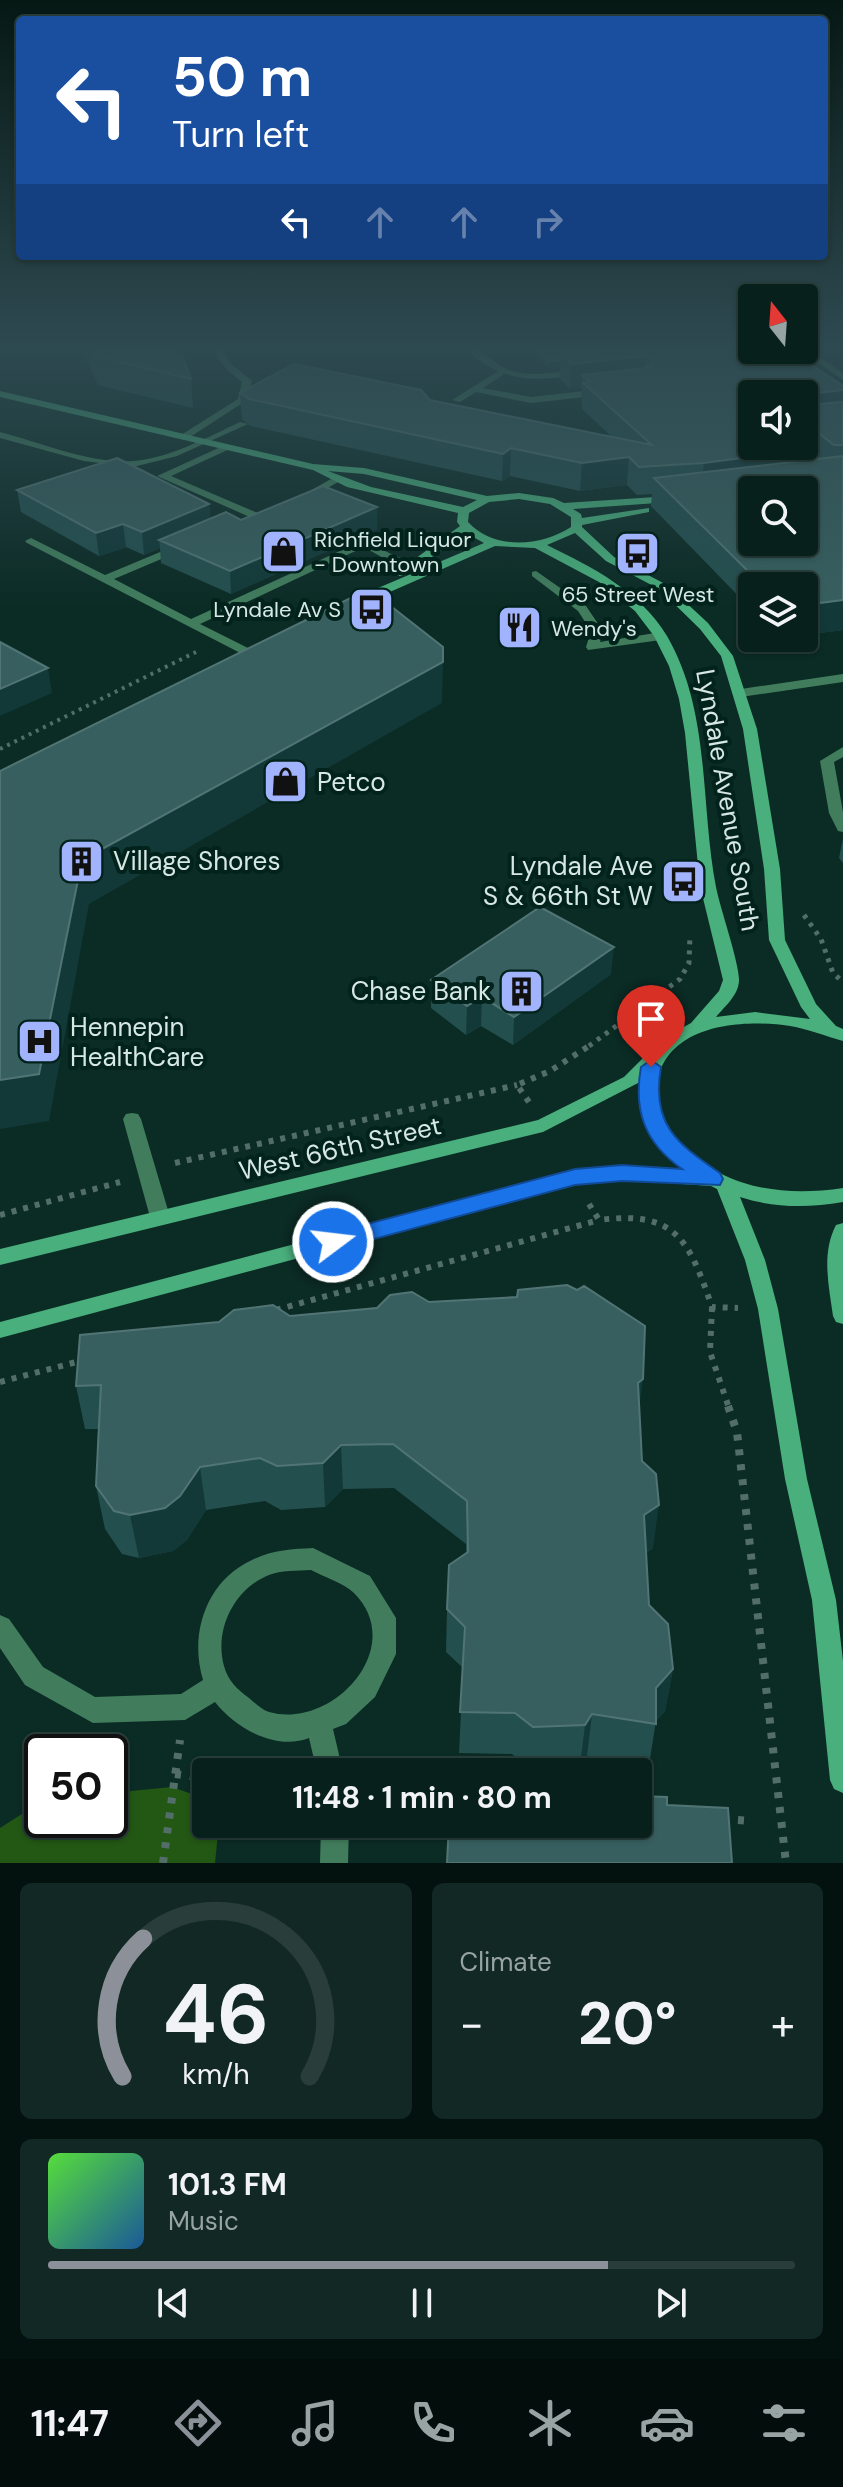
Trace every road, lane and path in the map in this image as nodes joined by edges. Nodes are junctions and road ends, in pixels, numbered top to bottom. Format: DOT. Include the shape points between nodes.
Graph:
graph roads {
  1 [pos="0,435"];
  2 [pos="175,435"];
  3 [pos="187,435"];
  4 [pos="219,435"];
  5 [pos="184,437"];
  6 [pos="204,442"];
  7 [pos="229,447"];
  8 [pos="313,467"];
  9 [pos="335,481"];
  10 [pos="487,499"];
  11 [pos="292,501"];
  12 [pos="565,506"];
  13 [pos="268,511"];
  14 [pos="464,511"];
  15 [pos="256,516"];
  16 [pos="242,522"];
  17 [pos="577,525"];
  18 [pos="465,528"];
  19 [pos="31,541"];
  20 [pos="496,542"];
  21 [pos="536,544"];
  22 [pos="187,545"];
  23 [pos="416,565"];
  24 [pos="536,574"];
  25 [pos="105,579"];
  26 [pos="362,599"];
  27 [pos="344,608"];
  28 [pos="384,610"];
  29 [pos="192,623"];
  30 [pos="661,636"];
  31 [pos="264,648"];
  32 [pos="250,654"];
  33 [pos="236,661"];
  34 [pos="843,678"];
  35 [pos="741,693"];
  36 [pos="843,751"];
  37 [pos="843,828"];
  38 [pos="821,939"];
  39 [pos="688,943"];
  40 [pos="843,982"];
  41 [pos="697,1027"];
  42 [pos="839,1033"];
  43 [pos="670,1043"];
  44 [pos="517,1085"];
  45 [pos="528,1100"];
  46 [pos="132,1119"];
  47 [pos="148,1173"];
  48 [pos="719,1182"];
  49 [pos="843,1195"];
  50 [pos="588,1202"];
  51 [pos="0,1215"];
  52 [pos="160,1217"];
  53 [pos="599,1220"];
  54 [pos="843,1230"];
  55 [pos="0,1257"];
  56 [pos="712,1307"];
  57 [pos="742,1309"];
  58 [pos="270,1312"];
  59 [pos="843,1316"];
  60 [pos="0,1330"];
  61 [pos="90,1359"];
  62 [pos="0,1382"];
  63 [pos="0,1627"];
  64 [pos="217,1686"];
  65 [pos="833,1694"];
  66 [pos="185,1707"];
  67 [pos="319,1724"];
  68 [pos="843,1724"];
  69 [pos="327,1758"];
  70 [pos="175,1774"];
  71 [pos="192,1776"];
  72 [pos="843,1780"];
  73 [pos="709,1818"];
  74 [pos="751,1821"];
  75 [pos="335,1838"];
  76 [pos="163,1863"];
  77 [pos="334,1863"];
  78 [pos="786,1863"];
  1 -- 6 [label="street" via="136,464"];
  2 -- 5 [label="main road"];
  3 -- 5 [label="street"];
  4 -- 6 [label="street"];
  5 -- 6 [label="main road"];
  6 -- 7 [label="main road"];
  7 -- 8 [label="main road"];
  7 -- 15 [label="street" via="162,476"];
  8 -- 9 [label="main road"];
  8 -- 10 [label="main road" via="364,471"];
  9 -- 11 [label="street"];
  9 -- 14 [label="main road"];
  10 -- 12 [label="main road" via="519,496"];
  10 -- 14 [label="main road"];
  12 -- 17 [label="main road, Lyndale Avenue South" via="577,516"];
  12 -- 17 [label="main road" via="687,499"];
  13 -- 15 [label="street"];
  14 -- 18 [label="main road"];
  15 -- 16 [label="street"];
  17 -- 21 [label="main road, Lyndale Avenue South" via="568,535"];
  17 -- 35 [label="main road, Lyndale Avenue South" via="610,559 663,587 689,610 727,656"];
  18 -- 20 [label="main road, Lyndale Avenue South"];
  18 -- 23 [label="main road"];
  19 -- 25 [label="street"];
  20 -- 21 [label="main road, Lyndale Avenue South"];
  20 -- 26 [label="main road"];
  21 -- 30 [label="main road, Lyndale Avenue South" via="616,587"];
  22 -- 25 [label="street"];
  23 -- 26 [label="main road"];
  23 -- 29 [label="street" via="364,543"];
  24 -- 30 [label="street" via="582,609 597,631 592,647"];
  25 -- 29 [label="street"];
  26 -- 27 [label="main road"];
  26 -- 28 [label="street"];
  29 -- 32 [label="street"];
  30 -- 41 [label="main road, Lyndale Avenue South" via="685,702 706,875 731,980 727,993"];
  31 -- 32 [label="main road"];
  32 -- 33 [label="main road"];
  34 -- 35 [label="street"];
  35 -- 42 [label="main road, Lyndale Avenue South" via="772,869 777,940 809,1007"];
  36 -- 37 [label="street" via="827,761"];
  38 -- 40 [label="path" via="833,973"];
  39 -- 44 [label="path" via="689,969 665,995 634,1009 594,1045 548,1075"];
  41 -- 42 [label="main road" via="760,1016 795,1019"];
  41 -- 43 [label="main road"];
  43 -- 48 [label="main road" via="651,1067 646,1096 654,1126 678,1155"];
  43 -- 52 [label="main road, West 66th Street" via="630,1081 543,1125"];
  44 -- 45 [label="path"];
  44 -- 47 [label="path" via="194,1157"];
  46 -- 47 [label="street"];
  47 -- 51 [label="path"];
  47 -- 52 [label="street"];
  48 -- 49 [label="main road" via="789,1200"];
  48 -- 60 [label="main road" via="622,1173 575,1177"];
  48 -- 65 [label="main road" via="755,1260 768,1309 796,1479 824,1600"];
  50 -- 53 [label="path"];
  52 -- 55 [label="main road, West 66th Street"];
  53 -- 56 [label="path" via="638,1215 669,1228 694,1256"];
  53 -- 58 [label="path"];
  54 -- 59 [label="main road" via="836,1264"];
  56 -- 57 [label="path"];
  56 -- 78 [label="path" via="710,1352 737,1432"];
  61 -- 62 [label="path"];
  63 -- 66 [label="street" via="34,1676 93,1710"];
  64 -- 66 [label="street"];
  64 -- 67 [label="street" via="234,1708 258,1722 287,1728"];
  64 -- 67 [label="street" via="208,1660 209,1633 218,1607 235,1585 258,1568 285,1560 313,1559 341,1567 363,1583 379,1605 386,1633 382,1662 369,1688 347,1710"];
  65 -- 68 [label="main road"];
  65 -- 72 [label="main road"];
  66 -- 70 [label="path"];
  67 -- 69 [label="street"];
  70 -- 71 [label="path"];
  70 -- 76 [label="path"];
  73 -- 74 [label="path"];
  75 -- 77 [label="street"];
}
